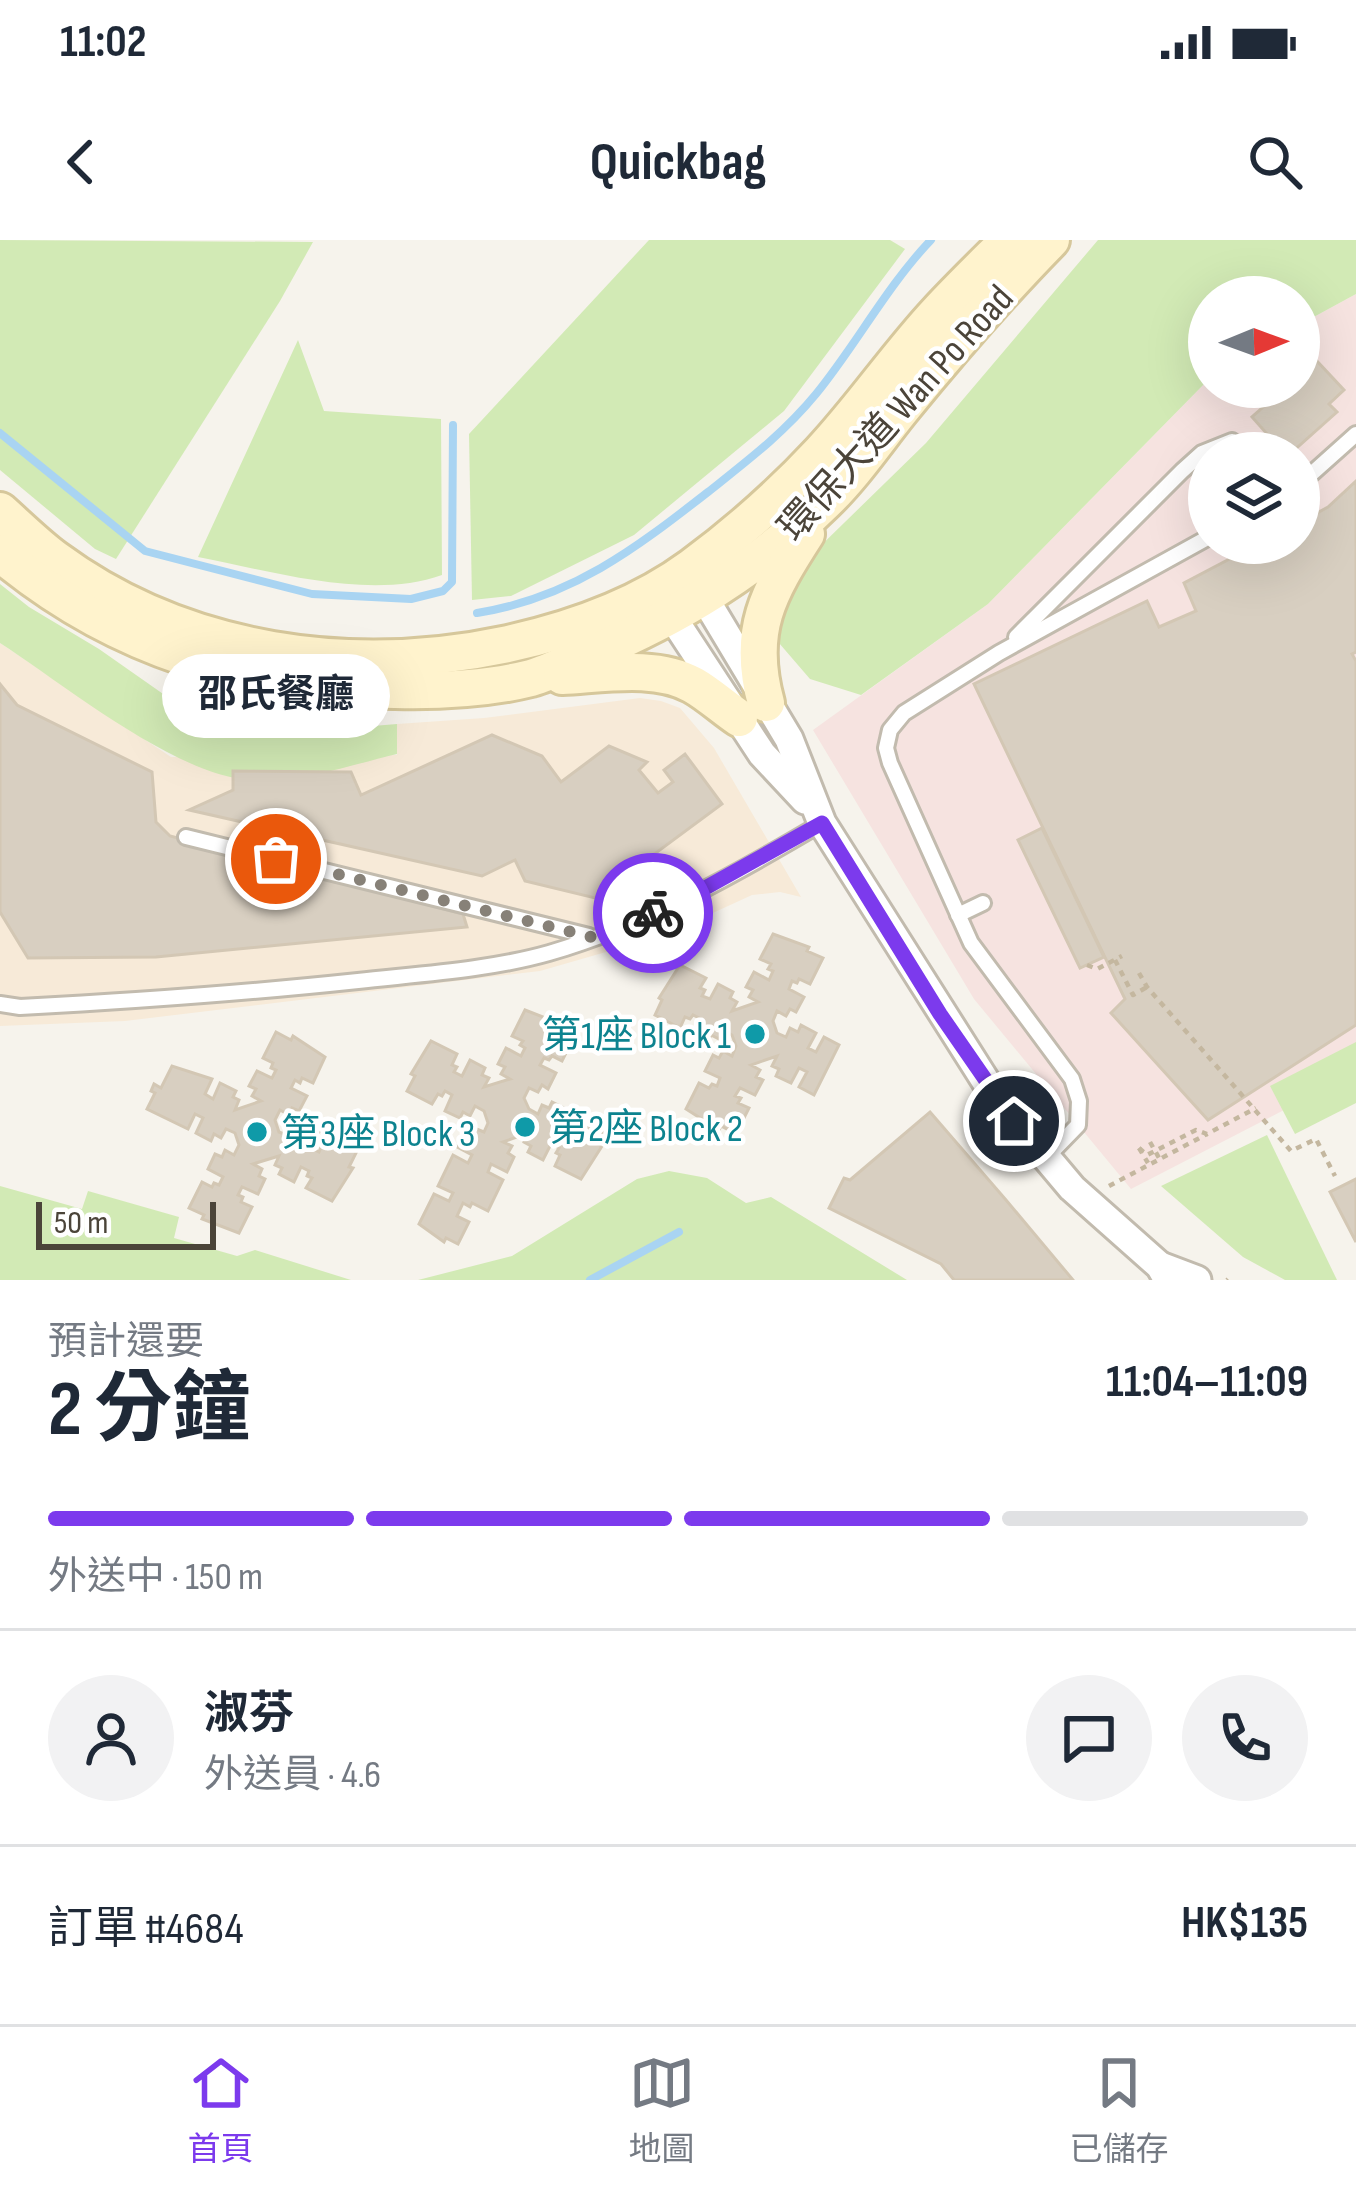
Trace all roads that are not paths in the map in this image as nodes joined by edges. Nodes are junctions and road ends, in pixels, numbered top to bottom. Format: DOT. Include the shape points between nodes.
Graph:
graph roads {
  1 [pos="1009,240"];
  2 [pos="1051,240"];
  3 [pos="1356,434"];
  4 [pos="1188,466"];
  5 [pos="1320,466"];
  6 [pos="827,500"];
  7 [pos="0,511"];
  8 [pos="1188,549"];
  9 [pos="0,553"];
  10 [pos="696,584"];
  11 [pos="663,603"];
  12 [pos="999,653"];
  13 [pos="535,677"];
  14 [pos="752,711"];
  15 [pos="819,817"];
  16 [pos="186,837"];
  17 [pos="983,903"];
  18 [pos="958,915"];
  19 [pos="592,937"];
  20 [pos="0,1004"];
  21 [pos="1042,1156"];
  22 [pos="1164,1273"];
  23 [pos="1197,1280"];
  1 -- 10 [label="main road, 環保大道 Wan Po Road"];
  2 -- 6 [label="main road, 環保大道 Wan Po Road"];
  3 -- 5 [label="lane"];
  4 -- 12 [label="lane"];
  6 -- 10 [label="main road, 環保大道 Wan Po Road" via="748,569"];
  6 -- 14 [label="main road" via="764,608"];
  7 -- 11 [label="main road, 環保大道 Wan Po Road" via="56,560 129,601 202,633 297,656 402,659 480,650"];
  8 -- 12 [label="lane"];
  9 -- 13 [label="main road, 環保大道 Wan Po Road" via="95,619 222,671 334,690 432,691"];
  10 -- 11 [label="main road, 環保大道 Wan Po Road"];
  10 -- 14 [label="street"];
  11 -- 13 [label="main road, 環保大道 Wan Po Road"];
  11 -- 14 [label="street"];
  12 -- 18 [label="lane" via="904,712 886,748"];
  13 -- 14 [label="main road" via="662,675"];
  14 -- 15 [label="street" via="788,739"];
  15 -- 19 [label="lane" via="698,892"];
  15 -- 21 [label="street" via="940,1014"];
  16 -- 19 [label="lane"];
  17 -- 18 [label="lane"];
  18 -- 21 [label="lane" via="1072,1079 1078,1125"];
  19 -- 20 [label="lane" via="548,953 418,974 194,998"];
  21 -- 22 [label="street"];
  22 -- 23 [label="street"];
}
